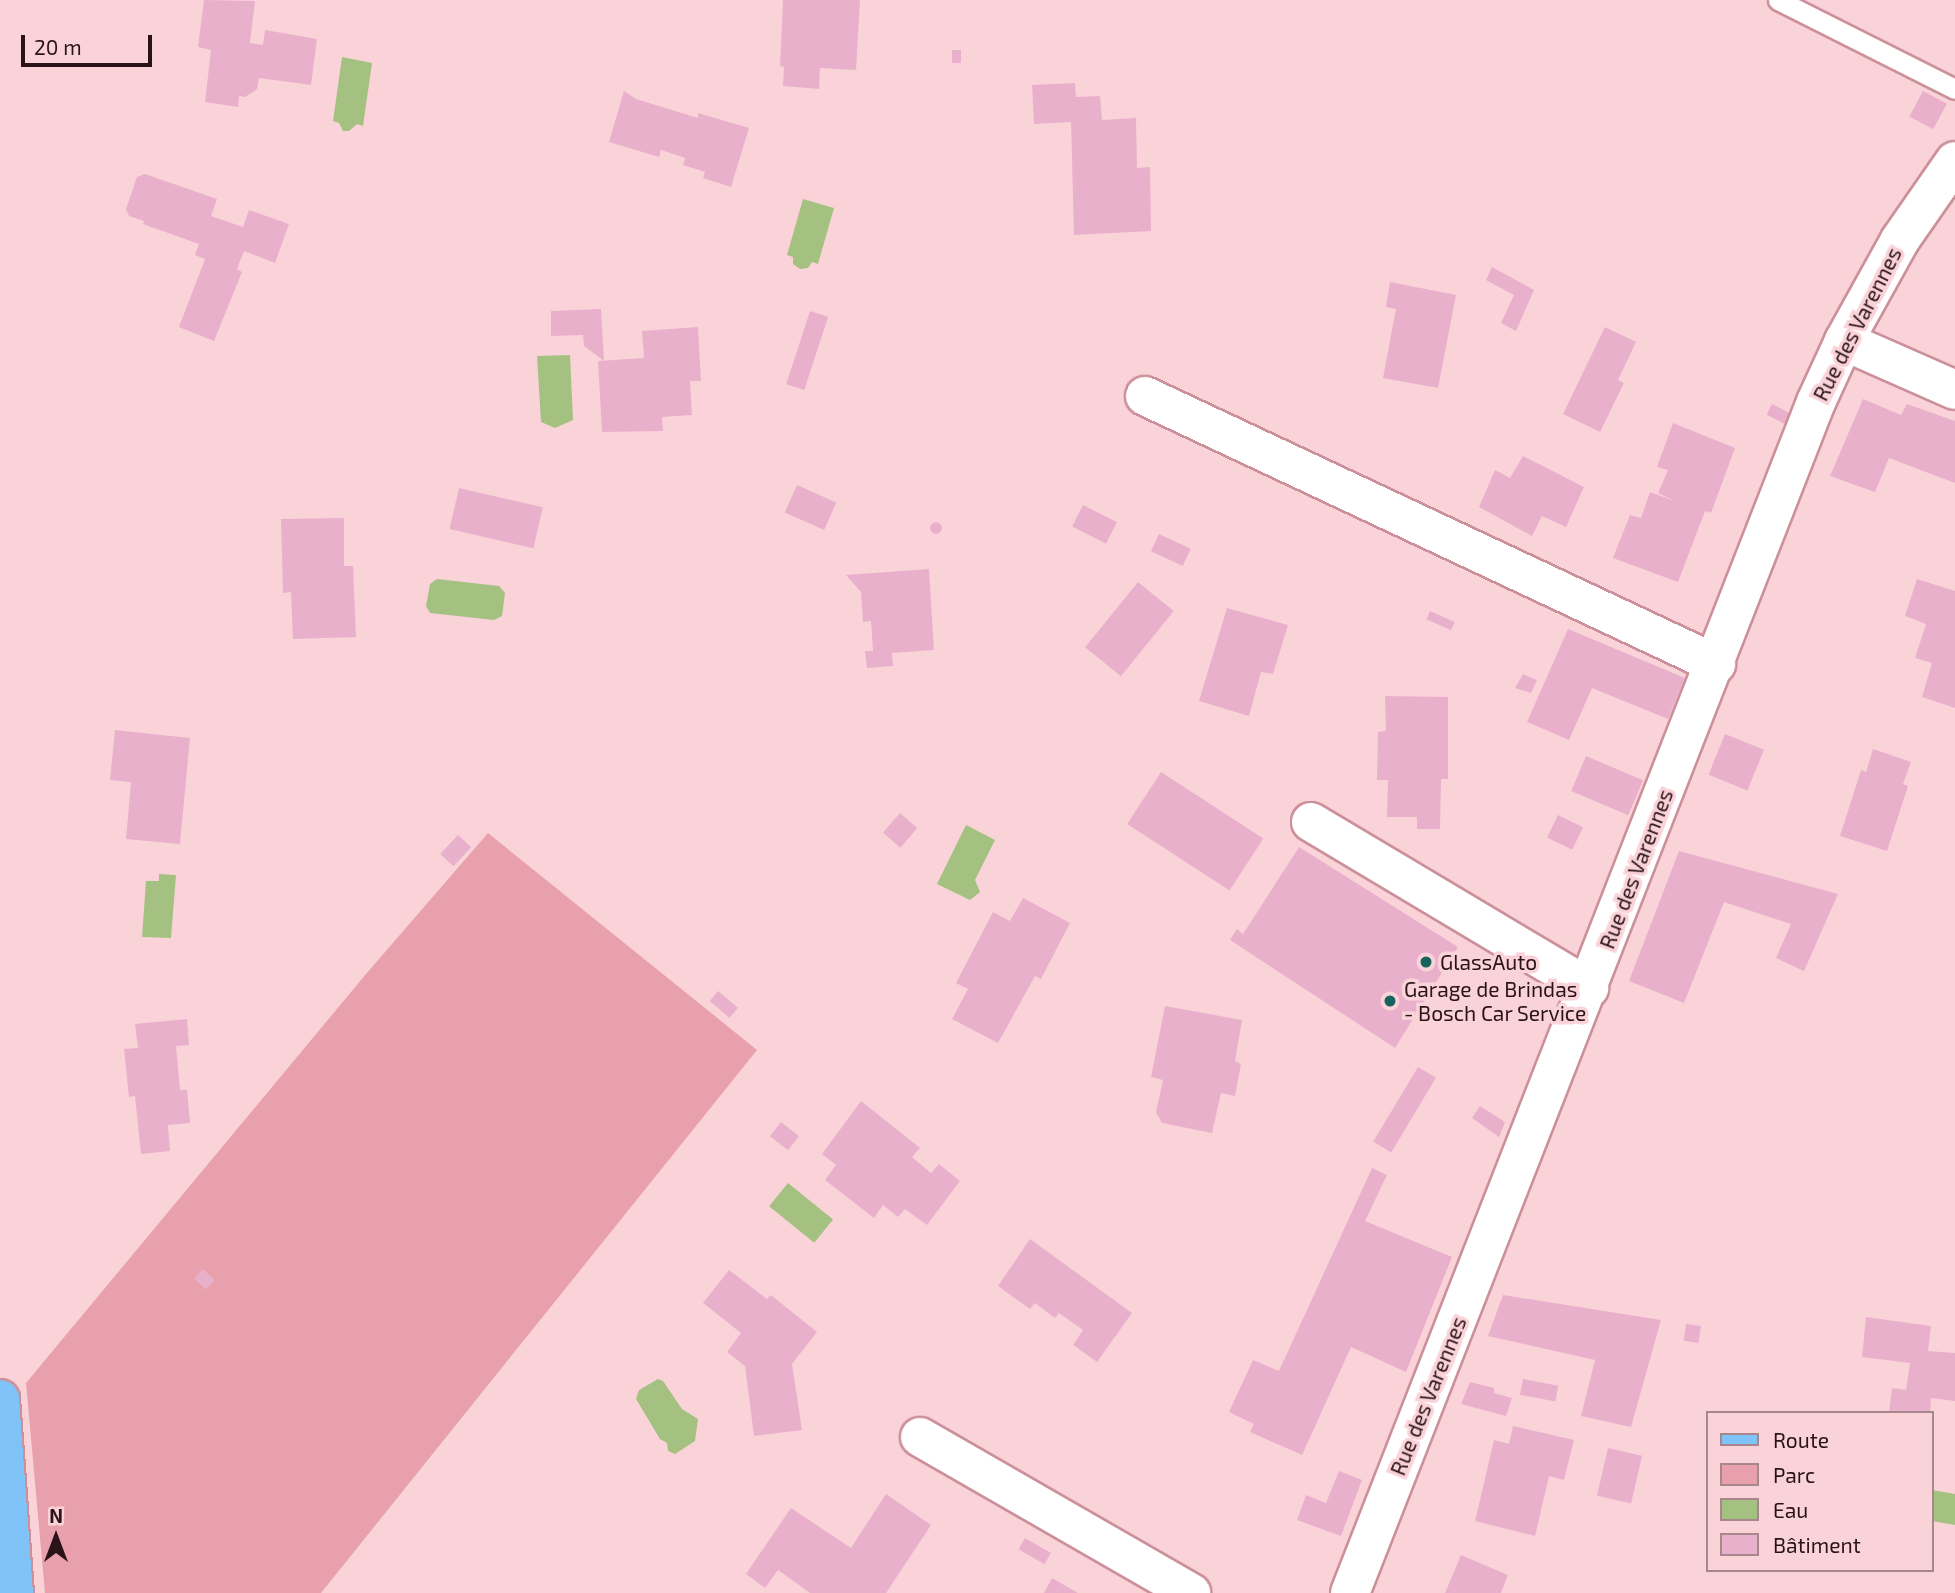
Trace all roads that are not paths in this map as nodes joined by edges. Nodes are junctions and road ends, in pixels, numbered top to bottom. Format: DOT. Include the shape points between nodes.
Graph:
graph roads {
  1 [pos="1777,0"];
  2 [pos="1955,89"];
  3 [pos="1955,161"];
  4 [pos="1844,341"];
  5 [pos="1955,390"];
  6 [pos="1145,396"];
  7 [pos="1716,664"];
  8 [pos="1311,822"];
  9 [pos="1589,988"];
  10 [pos="1,1423"];
  11 [pos="919,1437"];
  12 [pos="14,1593"];
  13 [pos="1191,1593"];
  14 [pos="1350,1593"];
  1 -- 2 [label="lane"];
  3 -- 4 [label="street, Rue des Varennes" via="1900,240"];
  4 -- 5 [label="street"];
  4 -- 7 [label="street, Rue des Varennes" via="1816,402"];
  6 -- 7 [label="street"];
  7 -- 9 [label="street, Rue des Varennes"];
  8 -- 9 [label="street"];
  9 -- 14 [label="street, Rue des Varennes"];
  10 -- 12 [label="main road"];
  11 -- 13 [label="street"];
}
